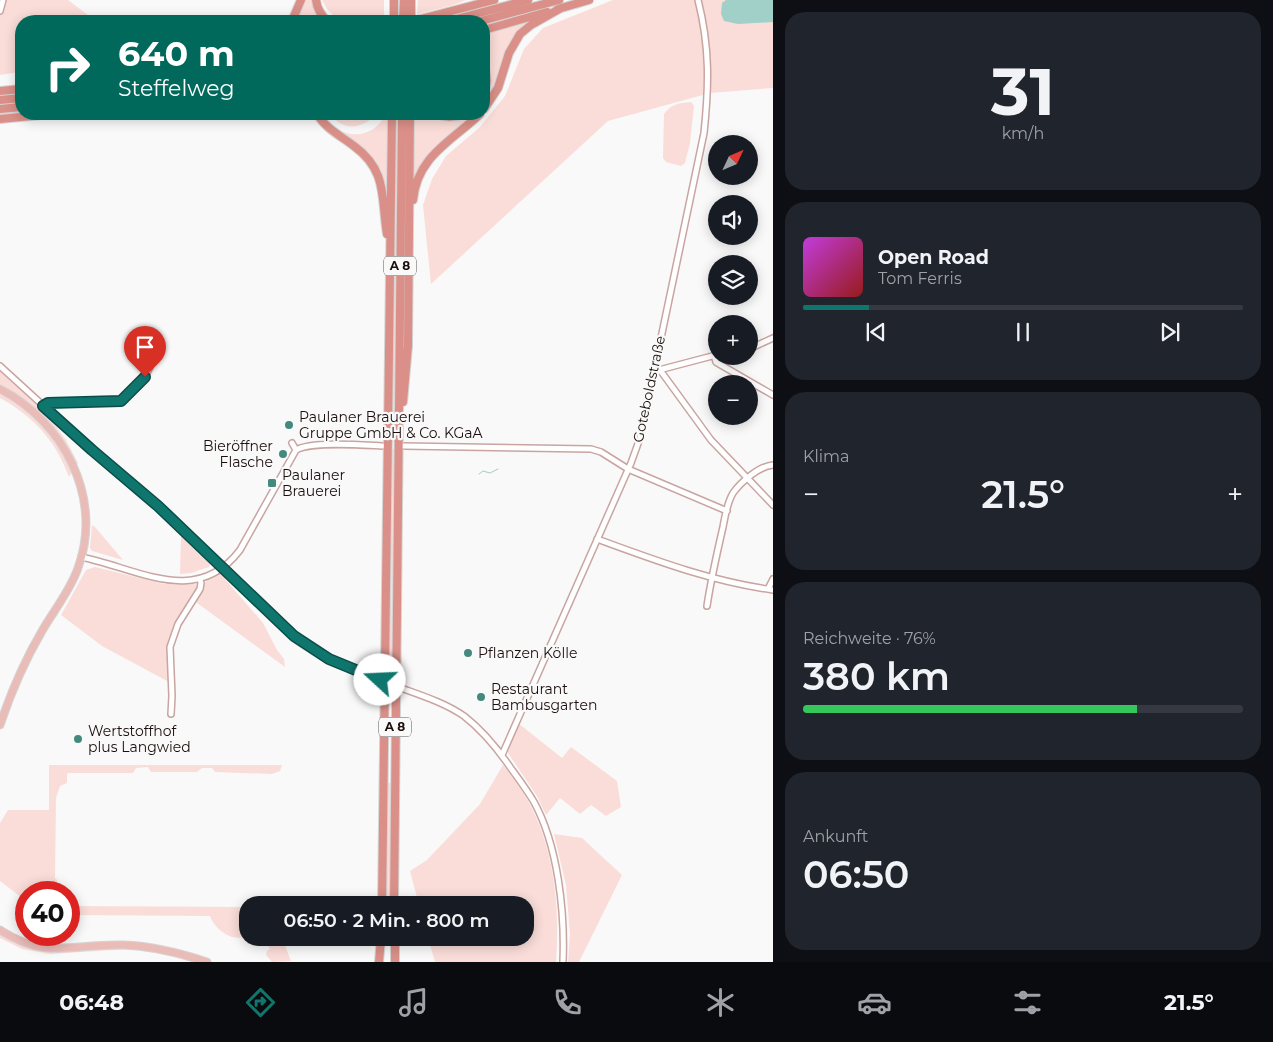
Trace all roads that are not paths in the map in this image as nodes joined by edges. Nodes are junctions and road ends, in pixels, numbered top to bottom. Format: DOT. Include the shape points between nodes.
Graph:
graph roads {
  1 [pos="3,0"];
  2 [pos="301,0"];
  3 [pos="316,0"];
  4 [pos="392,0"];
  5 [pos="404,0"];
  6 [pos="411,0"];
  7 [pos="474,0"];
  8 [pos="494,0"];
  9 [pos="528,0"];
  10 [pos="559,0"];
  11 [pos="589,0"];
  12 [pos="698,0"];
  13 [pos="561,8"];
  14 [pos="460,10"];
  15 [pos="0,11"];
  16 [pos="295,15"];
  17 [pos="322,15"];
  18 [pos="394,15"];
  19 [pos="403,15"];
  20 [pos="412,15"];
  21 [pos="438,15"];
  22 [pos="472,15"];
  23 [pos="490,19"];
  24 [pos="490,28"];
  25 [pos="15,90"];
  26 [pos="0,91"];
  27 [pos="15,99"];
  28 [pos="0,100"];
  29 [pos="490,100"];
  30 [pos="15,108"];
  31 [pos="0,109"];
  32 [pos="15,118"];
  33 [pos="0,119"];
  34 [pos="321,120"];
  35 [pos="392,120"];
  36 [pos="402,120"];
  37 [pos="410,120"];
  38 [pos="472,120"];
  39 [pos="409,216"];
  40 [pos="391,251"];
  41 [pos="773,338"];
  42 [pos="758,344"];
  43 [pos="708,357"];
  44 [pos="721,365"];
  45 [pos="0,366"];
  46 [pos="150,367"];
  47 [pos="654,369"];
  48 [pos="660,370"];
  49 [pos="0,389"];
  50 [pos="773,394"];
  51 [pos="43,406"];
  52 [pos="398,418"];
  53 [pos="292,443"];
  54 [pos="382,446"];
  55 [pos="404,446"];
  56 [pos="296,450"];
  57 [pos="773,465"];
  58 [pos="628,469"];
  59 [pos="748,478"];
  60 [pos="773,505"];
  61 [pos="727,511"];
  62 [pos="597,539"];
  63 [pos="82,557"];
  64 [pos="222,568"];
  65 [pos="711,578"];
  66 [pos="200,579"];
  67 [pos="773,579"];
  68 [pos="770,589"];
  69 [pos="707,606"];
  70 [pos="380,680"];
  71 [pos="401,688"];
  72 [pos="170,714"];
  73 [pos="0,725"];
  74 [pos="502,755"];
  75 [pos="382,896"];
  76 [pos="394,896"];
  77 [pos="0,930"];
  78 [pos="380,946"];
  79 [pos="395,946"];
  80 [pos="207,962"];
  81 [pos="379,962"];
  82 [pos="395,962"];
  83 [pos="563,962"];
  1 -- 15 [label="street"];
  2 -- 16 [label="highway"];
  3 -- 17 [label="highway"];
  4 -- 18 [label="highway"];
  5 -- 19 [label="highway"];
  6 -- 20 [label="highway"];
  7 -- 14 [label="highway"];
  8 -- 14 [label="highway"];
  9 -- 22 [label="highway"];
  10 -- 23 [label="highway"];
  11 -- 13 [label="highway"];
  12 -- 47 [label="street, Goteboldstraße" via="708,66 704,133"];
  13 -- 24 [label="highway"];
  13 -- 29 [label="highway" via="520,34 509,52 498,88"];
  14 -- 21 [label="highway"];
  25 -- 26 [label="highway"];
  27 -- 28 [label="highway"];
  30 -- 31 [label="highway"];
  32 -- 33 [label="highway"];
  34 -- 40 [label="highway" via="332,132 365,155 379,176"];
  35 -- 40 [label="highway, A 8"];
  36 -- 52 [label="highway, A 8"];
  37 -- 39 [label="highway"];
  38 -- 39 [label="highway" via="448,139 423,169"];
  39 -- 52 [label="highway" via="408,346 402,410"];
  40 -- 75 [label="highway, A 8"];
  41 -- 42 [label="street"];
  43 -- 48 [label="street"];
  44 -- 50 [label="street"];
  45 -- 51 [label="street"];
  46 -- 51 [label="street" via="145,377 121,401 48,403"];
  47 -- 48 [label="street"];
  47 -- 58 [label="street, Goteboldstraße" via="640,438"];
  48 -- 59 [label="street" via="706,434"];
  49 -- 63 [label="main road" via="41,418 71,460 85,514"];
  51 -- 64 [label="street" via="158,506"];
  52 -- 76 [label="highway, A 8"];
  53 -- 56 [label="street"];
  54 -- 56 [label="street" via="314,445"];
  55 -- 58 [label="street" via="591,449"];
  56 -- 64 [label="street" via="240,550"];
  57 -- 59 [label="street" via="763,467"];
  58 -- 61 [label="street"];
  58 -- 62 [label="street, Goteboldstraße"];
  59 -- 60 [label="street"];
  59 -- 61 [label="street" via="733,493"];
  61 -- 65 [label="street"];
  62 -- 65 [label="street"];
  62 -- 74 [label="street, Goteboldstraße"];
  63 -- 66 [label="street" via="165,580"];
  63 -- 73 [label="main road" via="71,583 19,675"];
  64 -- 66 [label="street"];
  64 -- 70 [label="street" via="304,644 339,664"];
  65 -- 68 [label="street"];
  65 -- 69 [label="street"];
  66 -- 72 [label="street" via="200,590 181,618 171,641"];
  67 -- 68 [label="street"];
  71 -- 74 [label="street" via="443,704 463,716 478,727"];
  74 -- 83 [label="street" via="534,802 547,832 560,888"];
  77 -- 80 [label="main road" via="21,942 39,947 130,945 166,950"];
  78 -- 81 [label="highway"];
  79 -- 82 [label="highway"];
}
